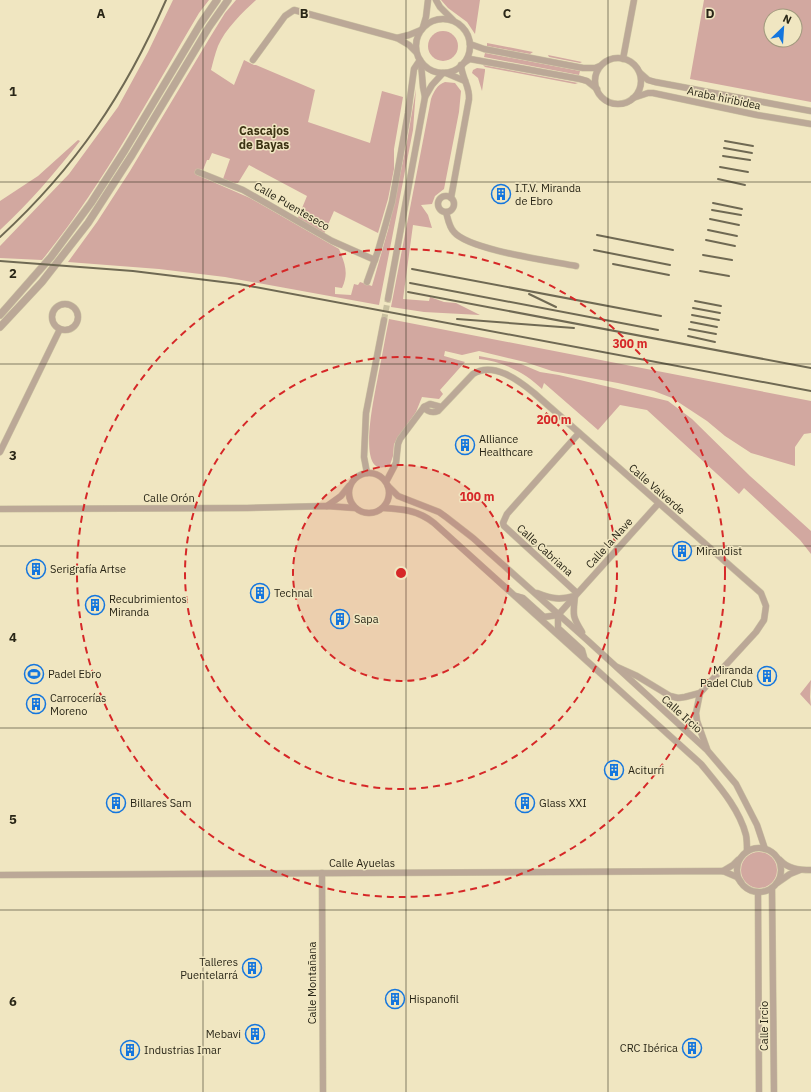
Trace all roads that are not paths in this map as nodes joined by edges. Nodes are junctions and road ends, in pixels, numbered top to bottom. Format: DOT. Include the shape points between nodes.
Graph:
graph roads {
  1 [pos="217,0"];
  2 [pos="228,0"];
  3 [pos="428,0"];
  4 [pos="436,0"];
  5 [pos="634,0"];
  6 [pos="454,21"];
  7 [pos="422,28"];
  8 [pos="397,38"];
  9 [pos="470,44"];
  10 [pos="416,52"];
  11 [pos="623,59"];
  12 [pos="253,60"];
  13 [pos="420,61"];
  14 [pos="463,64"];
  15 [pos="600,66"];
  16 [pos="445,73"];
  17 [pos="640,73"];
  18 [pos="465,81"];
  19 [pos="596,89"];
  20 [pos="425,97"];
  21 [pos="633,98"];
  22 [pos="811,111"];
  23 [pos="811,124"];
  24 [pos="198,172"];
  25 [pos="448,198"];
  26 [pos="447,214"];
  27 [pos="375,260"];
  28 [pos="576,266"];
  29 [pos="367,282"];
  30 [pos="388,299"];
  31 [pos="0,315"];
  32 [pos="384,320"];
  33 [pos="0,327"];
  34 [pos="60,329"];
  35 [pos="579,433"];
  36 [pos="0,452"];
  37 [pos="367,473"];
  38 [pos="350,484"];
  39 [pos="387,484"];
  40 [pos="658,504"];
  41 [pos="327,506"];
  42 [pos="355,508"];
  43 [pos="383,508"];
  44 [pos="0,509"];
  45 [pos="10,509"];
  46 [pos="0,515"];
  47 [pos="534,592"];
  48 [pos="576,594"];
  49 [pos="515,596"];
  50 [pos="558,615"];
  51 [pos="586,639"];
  52 [pos="584,658"];
  53 [pos="617,667"];
  54 [pos="700,693"];
  55 [pos="707,750"];
  56 [pos="765,849"];
  57 [pos="747,851"];
  58 [pos="777,857"];
  59 [pos="740,858"];
  60 [pos="723,870"];
  61 [pos="800,870"];
  62 [pos="811,870"];
  63 [pos="322,873"];
  64 [pos="0,874"];
  65 [pos="741,882"];
  66 [pos="774,886"];
  67 [pos="758,892"];
  68 [pos="323,1092"];
  69 [pos="759,1092"];
  70 [pos="774,1092"];
  1 -- 31 [label="street" via="84,214 51,257"];
  2 -- 33 [label="street" via="88,223 42,282"];
  3 -- 7 [label="street"];
  4 -- 6 [label="street"];
  5 -- 11 [label="street"];
  6 -- 7 [label="street" via="438,19"];
  6 -- 9 [label="street" via="465,30"];
  7 -- 8 [label="street"];
  7 -- 10 [label="street" via="417,37"];
  8 -- 10 [label="street"];
  8 -- 12 [label="street" via="294,10 285,16"];
  9 -- 14 [label="street"];
  9 -- 15 [label="street" via="583,68"];
  10 -- 13 [label="street"];
  11 -- 15 [label="street" via="610,59"];
  11 -- 17 [label="street" via="630,61"];
  13 -- 16 [label="street" via="435,72"];
  13 -- 20 [label="street"];
  13 -- 27 [label="street" via="414,68 392,202"];
  14 -- 16 [label="street"];
  14 -- 18 [label="street"];
  14 -- 19 [label="street" via="470,59 481,60 580,79 587,81"];
  15 -- 19 [label="street" via="596,73"];
  16 -- 18 [label="street"];
  16 -- 20 [label="street" via="435,81"];
  17 -- 21 [label="street" via="640,87"];
  17 -- 22 [label="street, Araba hiribidea" via="655,82"];
  18 -- 25 [label="street" via="469,100 452,190"];
  19 -- 21 [label="street" via="608,102 615,104"];
  20 -- 30 [label="street"];
  21 -- 23 [label="street, Araba hiribidea" via="653,93"];
  24 -- 27 [label="street, Calle Puenteseco" via="243,190 332,241"];
  25 -- 26 [label="street" via="454,205"];
  25 -- 26 [label="street" via="440,199 438,204 439,209"];
  26 -- 28 [label="street" via="454,232 470,242 500,251"];
  27 -- 29 [label="street"];
  32 -- 37 [label="street" via="366,413 364,457"];
  34 -- 34 [label="street" via="68,330 77,323 78,315 71,306 62,305 53,314 54,323"];
  34 -- 36 [label="street"];
  35 -- 39 [label="street, Calle Valverde" via="523,384 501,372 483,369 473,374 441,407 430,404 424,407 400,439 396,463"];
  35 -- 40 [label="street, Calle Valverde"];
  35 -- 48 [label="street, Calle Cabriana" via="503,520 504,526"];
  37 -- 38 [label="street" via="360,474"];
  37 -- 39 [label="street" via="378,475"];
  38 -- 41 [label="street" via="341,496"];
  38 -- 42 [label="street" via="350,501"];
  39 -- 43 [label="street" via="389,494"];
  39 -- 47 [label="street, Calle Ircio" via="398,496 439,512 455,523"];
  40 -- 48 [label="street, Calle la Nave"];
  40 -- 54 [label="street, Calle Valverde" via="761,593 766,606 764,620 756,632"];
  41 -- 42 [label="street, Calle Orón"];
  41 -- 45 [label="street, Calle Orón"];
  42 -- 43 [label="street" via="369,513"];
  43 -- 49 [label="street, Calle Ircio" via="406,509 427,517"];
  44 -- 45 [label="street, Calle Orón"];
  45 -- 46 [label="street"];
  47 -- 48 [label="street" via="556,599"];
  47 -- 50 [label="street, Calle Ircio"];
  48 -- 50 [label="street, Calle la Nave"];
  48 -- 51 [label="street" via="573,614"];
  49 -- 50 [label="street" via="523,598 544,617"];
  49 -- 52 [label="street, Calle Ircio"];
  50 -- 51 [label="street, Calle Ircio"];
  50 -- 52 [label="street, Calle Ircio" via="558,628 582,650"];
  51 -- 53 [label="street, Calle Ircio"];
  52 -- 57 [label="street, Calle Ircio" via="701,764 723,792 739,819 746,835"];
  53 -- 54 [label="street" via="670,696 678,698"];
  53 -- 55 [label="street, Calle Ircio"];
  54 -- 55 [label="street" via="696,713"];
  55 -- 56 [label="street, Calle Ircio" via="736,784 757,825"];
  56 -- 57 [label="street" via="753,848"];
  56 -- 58 [label="street"];
  57 -- 59 [label="street"];
  58 -- 61 [label="street" via="784,865"];
  58 -- 66 [label="street" via="781,871 780,878"];
  59 -- 60 [label="street"];
  59 -- 65 [label="street" via="737,868"];
  60 -- 63 [label="street, Calle Ayuelas"];
  60 -- 65 [label="street"];
  61 -- 62 [label="street"];
  61 -- 66 [label="street"];
  63 -- 64 [label="street, Calle Ayuelas"];
  63 -- 68 [label="street, Calle Montañana"];
  65 -- 67 [label="street" via="751,891"];
  66 -- 67 [label="street"];
  66 -- 70 [label="street, Calle Ircio"];
  67 -- 69 [label="street, Calle Ircio"];
}
